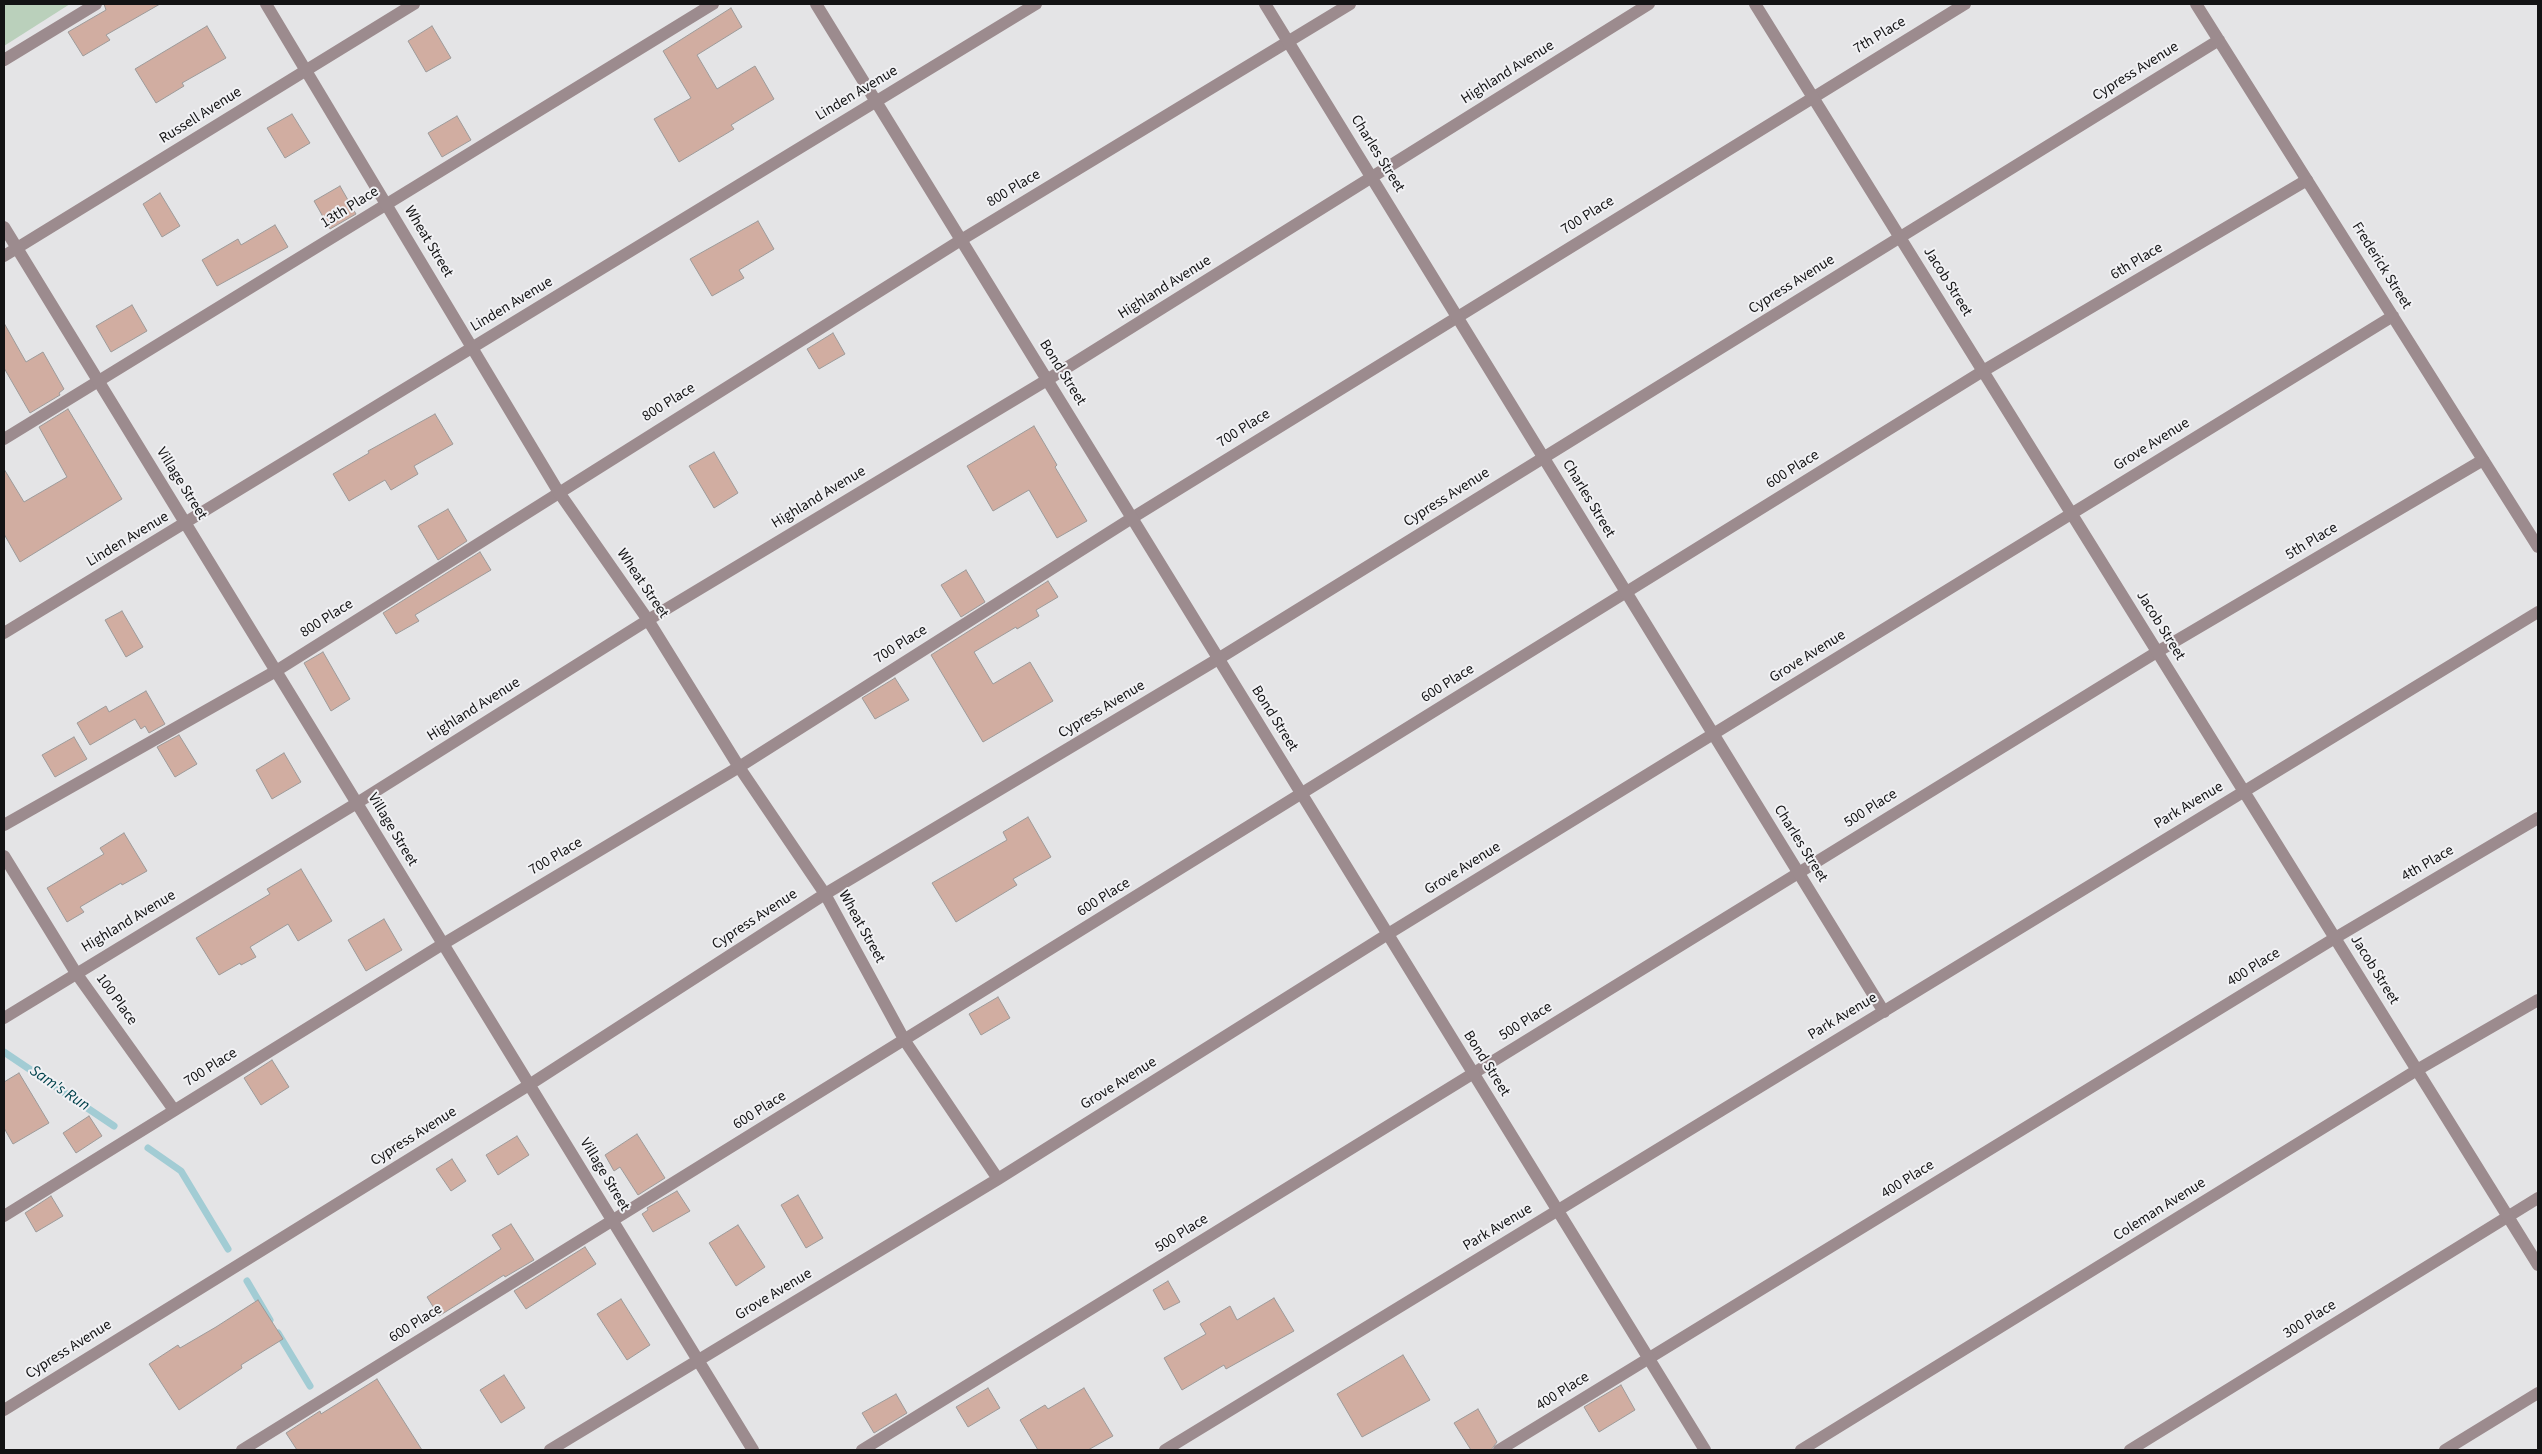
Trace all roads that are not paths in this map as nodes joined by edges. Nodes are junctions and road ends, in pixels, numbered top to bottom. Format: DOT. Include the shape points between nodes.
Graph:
graph roads {
  1 [pos="96,4"];
  2 [pos="266,4"];
  3 [pos="414,4"];
  4 [pos="713,4"];
  5 [pos="816,4"];
  6 [pos="1036,4"];
  7 [pos="1265,4"];
  8 [pos="1350,4"];
  9 [pos="1649,4"];
  10 [pos="1755,4"];
  11 [pos="1964,4"];
  12 [pos="2196,4"];
  13 [pos="2219,40"];
  14 [pos="1289,42"];
  15 [pos="4,60"];
  16 [pos="306,71"];
  17 [pos="1812,96"];
  18 [pos="876,101"];
  19 [pos="1372,177"];
  20 [pos="2307,180"];
  21 [pos="387,205"];
  22 [pos="4,226"];
  23 [pos="1900,237"];
  24 [pos="961,240"];
  25 [pos="17,248"];
  26 [pos="4,256"];
  27 [pos="1457,316"];
  28 [pos="2393,316"];
  29 [pos="472,348"];
  30 [pos="1983,371"];
  31 [pos="1047,380"];
  32 [pos="99,382"];
  33 [pos="4,440"];
  34 [pos="1544,458"];
  35 [pos="2483,460"];
  36 [pos="558,491"];
  37 [pos="2071,514"];
  38 [pos="1132,518"];
  39 [pos="186,524"];
  40 [pos="2538,547"];
  41 [pos="1626,592"];
  42 [pos="2538,612"];
  43 [pos="648,620"];
  44 [pos="4,633"];
  45 [pos="2157,652"];
  46 [pos="1218,659"];
  47 [pos="276,671"];
  48 [pos="1714,734"];
  49 [pos="739,766"];
  50 [pos="2244,792"];
  51 [pos="1302,794"];
  52 [pos="357,803"];
  53 [pos="2538,818"];
  54 [pos="4,825"];
  55 [pos="4,856"];
  56 [pos="1799,873"];
  57 [pos="825,894"];
  58 [pos="1388,934"];
  59 [pos="2334,938"];
  60 [pos="443,944"];
  61 [pos="76,973"];
  62 [pos="2538,1000"];
  63 [pos="1884,1012"];
  64 [pos="4,1018"];
  65 [pos="905,1041"];
  66 [pos="2417,1070"];
  67 [pos="1473,1074"];
  68 [pos="530,1085"];
  69 [pos="174,1110"];
  70 [pos="998,1179"];
  71 [pos="2538,1198"];
  72 [pos="1558,1211"];
  73 [pos="4,1216"];
  74 [pos="2508,1217"];
  75 [pos="613,1221"];
  76 [pos="2538,1265"];
  77 [pos="1648,1359"];
  78 [pos="697,1360"];
  79 [pos="2538,1393"];
  80 [pos="4,1410"];
  81 [pos="242,1450"];
  82 [pos="550,1450"];
  83 [pos="753,1450"];
  84 [pos="862,1450"];
  85 [pos="1165,1450"];
  86 [pos="1499,1450"];
  87 [pos="1705,1450"];
  88 [pos="1801,1450"];
  89 [pos="2130,1450"];
  90 [pos="2445,1450"];
  1 -- 15 [label="street"];
  2 -- 16 [label="street, Wheat Street"];
  3 -- 16 [label="street, Russell Avenue"];
  4 -- 21 [label="street, 13th Place"];
  5 -- 18 [label="street, Bond Street"];
  6 -- 18 [label="street, Linden Avenue"];
  7 -- 14 [label="street, Charles Street"];
  8 -- 14 [label="street, 800 Place"];
  9 -- 19 [label="street, Highland Avenue"];
  10 -- 17 [label="street, Jacob Street"];
  11 -- 17 [label="street, 7th Place"];
  12 -- 13 [label="street, Frederick Street"];
  13 -- 20 [label="street, Frederick Street"];
  13 -- 23 [label="street, Cypress Avenue"];
  14 -- 19 [label="street, Charles Street"];
  14 -- 24 [label="street, 800 Place"];
  16 -- 21 [label="street, Wheat Street"];
  16 -- 25 [label="street, Russell Avenue"];
  17 -- 23 [label="street, Jacob Street"];
  17 -- 27 [label="street, 700 Place"];
  18 -- 24 [label="street, Bond Street"];
  18 -- 29 [label="street, Linden Avenue"];
  19 -- 27 [label="street, Charles Street"];
  19 -- 31 [label="street, Highland Avenue"];
  20 -- 28 [label="street, Frederick Street"];
  20 -- 30 [label="street, 6th Place"];
  21 -- 29 [label="street, Wheat Street"];
  21 -- 32 [label="street, 13th Place"];
  22 -- 25 [label="street, Village Street"];
  23 -- 30 [label="street, Jacob Street"];
  23 -- 34 [label="street, Cypress Avenue"];
  24 -- 31 [label="street, Bond Street"];
  24 -- 36 [label="street, 800 Place"];
  25 -- 26 [label="street, Russell Avenue"];
  25 -- 32 [label="street, Village Street"];
  27 -- 34 [label="street, Charles Street"];
  27 -- 38 [label="street, 700 Place"];
  28 -- 35 [label="street, Frederick Street"];
  28 -- 37 [label="street, Grove Avenue"];
  29 -- 36 [label="street, Wheat Street"];
  29 -- 39 [label="street, Linden Avenue"];
  30 -- 37 [label="street, Jacob Street"];
  30 -- 41 [label="street, 600 Place"];
  31 -- 38 [label="street, Bond Street"];
  31 -- 43 [label="street, Highland Avenue"];
  32 -- 33 [label="street, 13th Place"];
  32 -- 39 [label="street, Village Street"];
  34 -- 41 [label="street, Charles Street"];
  34 -- 46 [label="street, Cypress Avenue"];
  35 -- 40 [label="street, Frederick Street"];
  35 -- 45 [label="street, 5th Place"];
  36 -- 43 [label="street, Wheat Street"];
  36 -- 47 [label="street, 800 Place"];
  37 -- 45 [label="street, Jacob Street"];
  37 -- 48 [label="street, Grove Avenue"];
  38 -- 46 [label="street, Bond Street"];
  38 -- 49 [label="street, 700 Place"];
  39 -- 44 [label="street, Linden Avenue"];
  39 -- 47 [label="street, Village Street"];
  41 -- 48 [label="street, Charles Street"];
  41 -- 51 [label="street, 600 Place"];
  42 -- 50 [label="street, Park Avenue"];
  43 -- 49 [label="street, Wheat Street"];
  43 -- 52 [label="street, Highland Avenue"];
  45 -- 50 [label="street, Jacob Street"];
  45 -- 56 [label="street, 500 Place"];
  46 -- 51 [label="street, Bond Street"];
  46 -- 57 [label="street, Cypress Avenue"];
  47 -- 52 [label="street, Village Street"];
  47 -- 54 [label="street, 800 Place"];
  48 -- 56 [label="street, Charles Street"];
  48 -- 58 [label="street, Grove Avenue"];
  49 -- 57 [label="street, Wheat Street"];
  49 -- 60 [label="street, 700 Place"];
  50 -- 59 [label="street, Jacob Street"];
  50 -- 63 [label="street, Park Avenue"];
  51 -- 58 [label="street, Bond Street"];
  51 -- 65 [label="street, 600 Place"];
  52 -- 60 [label="street, Village Street"];
  52 -- 61 [label="street, Highland Avenue"];
  53 -- 59 [label="street, 4th Place"];
  55 -- 61 [label="street, 100 Place"];
  56 -- 63 [label="street, Charles Street"];
  56 -- 67 [label="street, 500 Place"];
  57 -- 65 [label="street, Wheat Street"];
  57 -- 68 [label="street, Cypress Avenue"];
  58 -- 67 [label="street, Bond Street"];
  58 -- 70 [label="street, Grove Avenue"];
  59 -- 66 [label="street, Jacob Street"];
  59 -- 77 [label="street, 400 Place"];
  60 -- 68 [label="street, Village Street"];
  60 -- 69 [label="street, 700 Place"];
  61 -- 64 [label="street, Highland Avenue"];
  61 -- 69 [label="street, 100 Place"];
  62 -- 66 [label="street, Coleman Avenue"];
  63 -- 72 [label="street, Park Avenue"];
  65 -- 70 [label="street, Wheat Street"];
  65 -- 75 [label="street, 600 Place"];
  66 -- 74 [label="street, Jacob Street"];
  66 -- 88 [label="street, Coleman Avenue"];
  67 -- 72 [label="street, Bond Street"];
  67 -- 84 [label="street, 500 Place"];
  68 -- 75 [label="street, Village Street"];
  68 -- 80 [label="street, Cypress Avenue"];
  69 -- 73 [label="street, 700 Place"];
  70 -- 78 [label="street, Grove Avenue"];
  71 -- 74 [label="street, 300 Place"];
  72 -- 77 [label="street, Bond Street"];
  72 -- 85 [label="street, Park Avenue"];
  74 -- 76 [label="street, Jacob Street"];
  74 -- 89 [label="street, 300 Place"];
  75 -- 78 [label="street, Village Street"];
  75 -- 81 [label="street, 600 Place"];
  77 -- 86 [label="street, 400 Place"];
  77 -- 87 [label="street, Bond Street"];
  78 -- 82 [label="street, Grove Avenue"];
  78 -- 83 [label="street, Village Street"];
  79 -- 90 [label="street"];
}
